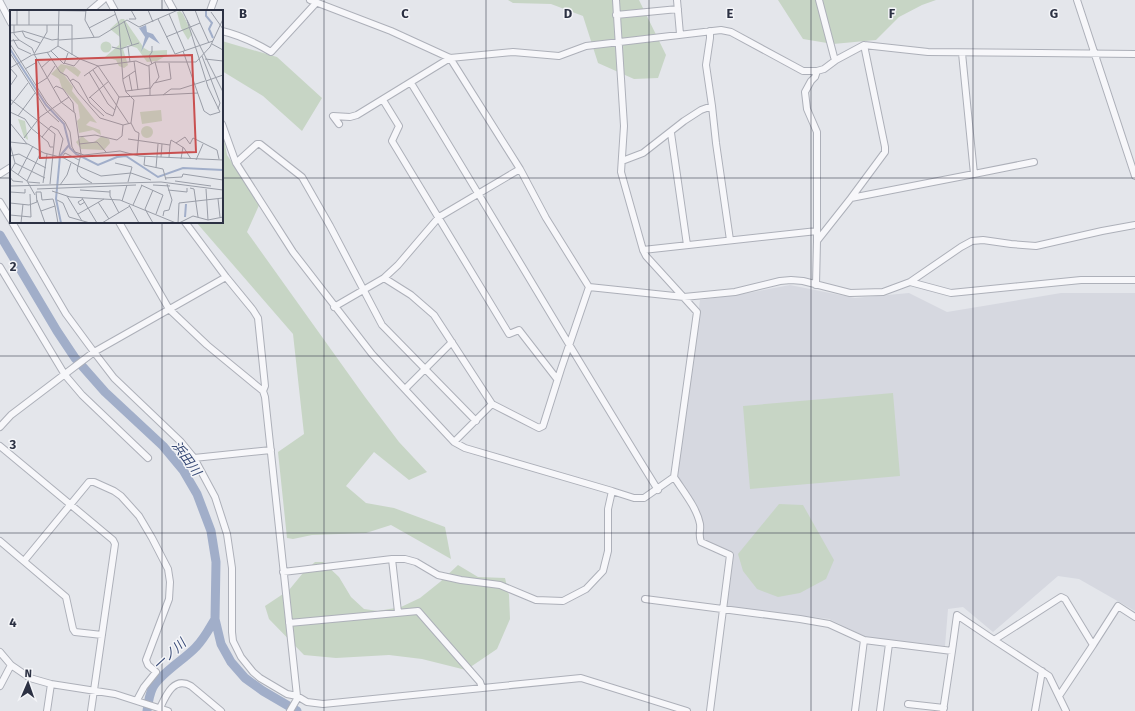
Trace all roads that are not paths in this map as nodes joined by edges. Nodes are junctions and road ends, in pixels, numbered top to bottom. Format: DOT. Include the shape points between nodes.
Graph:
graph roads {
  1 [pos="103,0"];
  2 [pos="109,0"];
  3 [pos="168,0"];
  4 [pos="214,0"];
  5 [pos="310,0"];
  6 [pos="616,0"];
  7 [pos="677,0"];
  8 [pos="819,0"];
  9 [pos="1077,0"];
  10 [pos="0,2"];
  11 [pos="316,3"];
  12 [pos="678,9"];
  13 [pos="91,10"];
  14 [pos="114,10"];
  15 [pos="173,10"];
  16 [pos="210,10"];
  17 [pos="2,12"];
  18 [pos="616,15"];
  19 [pos="10,22"];
  20 [pos="223,31"];
  21 [pos="710,31"];
  22 [pos="680,34"];
  23 [pos="618,42"];
  24 [pos="864,45"];
  25 [pos="962,52"];
  26 [pos="1095,54"];
  27 [pos="1135,54"];
  28 [pos="450,58"];
  29 [pos="836,60"];
  30 [pos="817,71"];
  31 [pos="410,83"];
  32 [pos="383,100"];
  33 [pos="712,106"];
  34 [pos="339,124"];
  35 [pos="223,127"];
  36 [pos="671,133"];
  37 [pos="622,161"];
  38 [pos="1034,162"];
  39 [pos="236,163"];
  40 [pos="10,168"];
  41 [pos="520,169"];
  42 [pos="0,174"];
  43 [pos="974,174"];
  44 [pos="1135,176"];
  45 [pos="478,193"];
  46 [pos="852,198"];
  47 [pos="0,202"];
  48 [pos="10,218"];
  49 [pos="439,218"];
  50 [pos="13,223"];
  51 [pos="120,223"];
  52 [pos="186,223"];
  53 [pos="1135,226"];
  54 [pos="817,231"];
  55 [pos="730,240"];
  56 [pos="817,241"];
  57 [pos="687,245"];
  58 [pos="643,250"];
  59 [pos="0,267"];
  60 [pos="226,277"];
  61 [pos="384,278"];
  62 [pos="1135,280"];
  63 [pos="910,282"];
  64 [pos="816,284"];
  65 [pos="589,287"];
  66 [pos="364,289"];
  67 [pos="684,297"];
  68 [pos="334,307"];
  69 [pos="169,309"];
  70 [pos="452,342"];
  71 [pos="569,346"];
  72 [pos="93,353"];
  73 [pos="424,369"];
  74 [pos="66,374"];
  75 [pos="557,379"];
  76 [pos="405,389"];
  77 [pos="263,391"];
  78 [pos="492,404"];
  79 [pos="476,421"];
  80 [pos="0,427"];
  81 [pos="454,442"];
  82 [pos="0,446"];
  83 [pos="271,450"];
  84 [pos="148,458"];
  85 [pos="194,458"];
  86 [pos="674,477"];
  87 [pos="658,490"];
  88 [pos="612,491"];
  89 [pos="70,504"];
  90 [pos="0,541"];
  91 [pos="392,558"];
  92 [pos="24,561"];
  93 [pos="283,572"];
  94 [pos="645,599"];
  95 [pos="723,609"];
  96 [pos="398,612"];
  97 [pos="1135,617"];
  98 [pos="289,623"];
  99 [pos="102,635"];
  100 [pos="864,640"];
  101 [pos="994,640"];
  102 [pos="889,644"];
  103 [pos="1093,646"];
  104 [pos="952,651"];
  105 [pos="0,652"];
  106 [pos="11,665"];
  107 [pos="1042,671"];
  108 [pos="51,684"];
  109 [pos="0,686"];
  110 [pos="482,688"];
  111 [pos="94,690"];
  112 [pos="1060,696"];
  113 [pos="297,698"];
  114 [pos="138,700"];
  115 [pos="908,704"];
  116 [pos="158,707"];
  117 [pos="943,710"];
  118 [pos="47,711"];
  119 [pos="91,711"];
  120 [pos="168,711"];
  121 [pos="221,711"];
  122 [pos="290,711"];
  123 [pos="687,711"];
  124 [pos="710,711"];
  125 [pos="855,711"];
  126 [pos="880,711"];
  127 [pos="1035,711"];
  128 [pos="1066,711"];
  1 -- 13 [label="street"];
  2 -- 14 [label="street"];
  3 -- 15 [label="street"];
  4 -- 16 [label="street"];
  5 -- 11 [label="street"];
  6 -- 18 [label="street"];
  7 -- 12 [label="street"];
  8 -- 29 [label="street"];
  9 -- 26 [label="street"];
  10 -- 17 [label="street"];
  11 -- 20 [label="street" via="271,52"];
  11 -- 28 [label="street" via="391,30"];
  12 -- 18 [label="street"];
  12 -- 22 [label="street"];
  17 -- 19 [label="street"];
  18 -- 23 [label="street"];
  21 -- 22 [label="street"];
  21 -- 30 [label="street" via="731,32 803,71"];
  21 -- 33 [label="street" via="706,65"];
  22 -- 23 [label="street"];
  23 -- 28 [label="street" via="586,46 559,56 513,52"];
  23 -- 37 [label="street" via="624,126"];
  24 -- 25 [label="street" via="928,52"];
  24 -- 29 [label="street"];
  24 -- 46 [label="street" via="885,152"];
  25 -- 26 [label="street"];
  25 -- 43 [label="street"];
  26 -- 27 [label="street"];
  26 -- 44 [label="street"];
  28 -- 31 [label="street"];
  28 -- 41 [label="street"];
  29 -- 30 [label="street"];
  30 -- 54 [label="street" via="804,92 807,109 817,132"];
  31 -- 32 [label="street"];
  31 -- 45 [label="street"];
  32 -- 34 [label="street" via="357,115 333,116"];
  32 -- 49 [label="street" via="399,126 392,142"];
  33 -- 36 [label="street" via="684,121"];
  33 -- 55 [label="street"];
  35 -- 39 [label="street"];
  36 -- 37 [label="street" via="643,153"];
  36 -- 57 [label="street"];
  37 -- 58 [label="street" via="621,172"];
  38 -- 43 [label="street"];
  39 -- 66 [label="street" via="260,144 302,177"];
  39 -- 68 [label="street" via="293,252"];
  40 -- 42 [label="street"];
  41 -- 45 [label="street"];
  41 -- 65 [label="street" via="546,218"];
  43 -- 46 [label="street"];
  45 -- 49 [label="street"];
  45 -- 71 [label="street"];
  46 -- 56 [label="street"];
  47 -- 48 [label="street"];
  49 -- 61 [label="street"];
  49 -- 75 [label="street" via="509,334 519,330"];
  50 -- 72 [label="street" via="66,314"];
  51 -- 69 [label="street"];
  52 -- 60 [label="street"];
  53 -- 63 [label="street" via="1036,246 972,241"];
  54 -- 55 [label="street"];
  54 -- 56 [label="street"];
  55 -- 57 [label="street"];
  56 -- 64 [label="street"];
  57 -- 58 [label="street"];
  58 -- 67 [label="street"];
  59 -- 74 [label="street"];
  60 -- 69 [label="street"];
  60 -- 77 [label="street" via="258,318 265,386"];
  61 -- 66 [label="street"];
  61 -- 70 [label="street" via="411,295 434,315"];
  62 -- 63 [label="street" via="1081,280 951,293"];
  63 -- 64 [label="street" via="883,292 850,293"];
  64 -- 67 [label="street" via="780,281 735,292"];
  65 -- 67 [label="street"];
  65 -- 71 [label="street"];
  66 -- 68 [label="street"];
  66 -- 73 [label="street" via="382,325"];
  67 -- 86 [label="street" via="697,312"];
  68 -- 76 [label="street" via="372,354"];
  69 -- 72 [label="street"];
  69 -- 77 [label="street" via="207,345"];
  70 -- 73 [label="street"];
  70 -- 78 [label="street"];
  71 -- 75 [label="street"];
  71 -- 87 [label="street"];
  72 -- 74 [label="street"];
  72 -- 85 [label="street" via="114,378 181,442"];
  73 -- 76 [label="street"];
  73 -- 79 [label="street"];
  74 -- 80 [label="street" via="11,415"];
  74 -- 84 [label="street" via="82,395"];
  75 -- 78 [label="street" via="543,426 539,428"];
  76 -- 81 [label="street"];
  77 -- 83 [label="street"];
  78 -- 79 [label="street"];
  79 -- 81 [label="street"];
  81 -- 88 [label="street" via="465,448"];
  82 -- 89 [label="street"];
  83 -- 85 [label="street"];
  83 -- 93 [label="street"];
  85 -- 113 [label="street" via="215,497 228,534 232,568 232,632 240,657 253,672"];
  86 -- 87 [label="street"];
  86 -- 95 [label="street" via="700,524 698,535 701,542 730,555"];
  87 -- 88 [label="street" via="644,498 634,498"];
  88 -- 91 [label="street" via="608,510 608,551 603,571 586,589 563,601 536,600 500,585 438,575 416,562"];
  89 -- 92 [label="street"];
  89 -- 99 [label="street" via="113,540 114,544"];
  89 -- 114 [label="street" via="89,482 114,491 139,516 168,568 169,599 146,660 156,672"];
  90 -- 92 [label="street"];
  91 -- 93 [label="street"];
  91 -- 96 [label="street"];
  92 -- 99 [label="street" via="66,597 75,632"];
  93 -- 98 [label="street"];
  94 -- 95 [label="street"];
  95 -- 100 [label="street" via="829,624"];
  95 -- 124 [label="street"];
  96 -- 98 [label="street"];
  96 -- 110 [label="street" via="418,611 480,682"];
  97 -- 103 [label="street" via="1118,606"];
  98 -- 113 [label="street"];
  99 -- 111 [label="street"];
  100 -- 102 [label="street"];
  100 -- 125 [label="street"];
  101 -- 103 [label="street" via="1061,597"];
  101 -- 104 [label="street" via="957,615"];
  101 -- 107 [label="street"];
  102 -- 104 [label="street"];
  102 -- 126 [label="street"];
  103 -- 112 [label="street"];
  104 -- 117 [label="street"];
  105 -- 106 [label="street"];
  106 -- 108 [label="street" via="30,678"];
  106 -- 109 [label="street"];
  107 -- 112 [label="street" via="1049,676"];
  107 -- 127 [label="street"];
  108 -- 111 [label="street"];
  108 -- 118 [label="street"];
  110 -- 113 [label="street" via="323,704"];
  110 -- 123 [label="street" via="581,678"];
  111 -- 114 [label="street"];
  111 -- 119 [label="street"];
  112 -- 128 [label="street"];
  113 -- 122 [label="street"];
  114 -- 116 [label="street"];
  115 -- 117 [label="street"];
  116 -- 120 [label="street"];
  116 -- 121 [label="street" via="172,687 185,683"];
}
